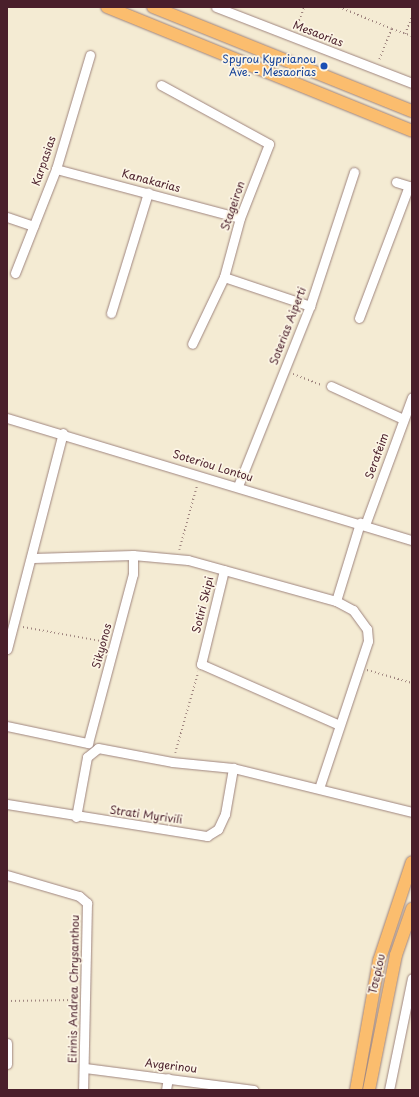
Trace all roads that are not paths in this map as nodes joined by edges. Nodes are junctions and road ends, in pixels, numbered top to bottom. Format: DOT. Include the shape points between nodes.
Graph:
graph roads {
  1 [pos="108,7"];
  2 [pos="153,7"];
  3 [pos="216,7"];
  4 [pos="90,55"];
  5 [pos="412,83"];
  6 [pos="161,85"];
  7 [pos="412,111"];
  8 [pos="412,131"];
  9 [pos="56,169"];
  10 [pos="354,172"];
  11 [pos="396,182"];
  12 [pos="410,186"];
  13 [pos="148,193"];
  14 [pos="7,217"];
  15 [pos="240,218"];
  16 [pos="33,226"];
  17 [pos="15,273"];
  18 [pos="224,277"];
  19 [pos="310,306"];
  20 [pos="111,313"];
  21 [pos="359,318"];
  22 [pos="192,344"];
  23 [pos="331,386"];
  24 [pos="412,397"];
  25 [pos="7,418"];
  26 [pos="403,419"];
  27 [pos="63,433"];
  28 [pos="238,486"];
  29 [pos="362,524"];
  30 [pos="412,540"];
  31 [pos="133,554"];
  32 [pos="33,558"];
  33 [pos="224,570"];
  34 [pos="336,601"];
  35 [pos="7,649"];
  36 [pos="339,725"];
  37 [pos="7,726"];
  38 [pos="233,768"];
  39 [pos="319,788"];
  40 [pos="7,804"];
  41 [pos="411,813"];
  42 [pos="76,817"];
  43 [pos="412,862"];
  44 [pos="7,875"];
  45 [pos="412,908"];
  46 [pos="412,978"];
  47 [pos="7,1043"];
  48 [pos="7,1064"];
  49 [pos="84,1068"];
  50 [pos="168,1078"];
  51 [pos="220,1087"];
  52 [pos="83,1090"];
  53 [pos="166,1090"];
  54 [pos="254,1090"];
  55 [pos="356,1090"];
  56 [pos="369,1090"];
  57 [pos="389,1090"];
  1 -- 8 [label="main road"];
  2 -- 7 [label="main road"];
  3 -- 5 [label="street, Mesaorias"];
  4 -- 9 [label="street, Karpasias"];
  6 -- 15 [label="street, Stageiron" via="269,144"];
  9 -- 13 [label="street, Kanakarias"];
  9 -- 16 [label="street, Karpasias"];
  10 -- 19 [label="street, Soterias Aiperti"];
  11 -- 12 [label="street"];
  12 -- 21 [label="street"];
  13 -- 15 [label="street, Kanakarias"];
  13 -- 20 [label="street"];
  14 -- 16 [label="street"];
  15 -- 18 [label="street, Stageiron"];
  16 -- 17 [label="street, Karpasias"];
  18 -- 19 [label="street"];
  18 -- 22 [label="street, Stageiron"];
  19 -- 28 [label="street, Soterias Aiperti"];
  23 -- 26 [label="street"];
  24 -- 26 [label="street, Serafeim"];
  25 -- 27 [label="street, Soteriou Lontou"];
  26 -- 29 [label="street, Serafeim"];
  27 -- 28 [label="street, Soteriou Lontou"];
  27 -- 32 [label="street"];
  28 -- 29 [label="street, Soteriou Lontou"];
  29 -- 30 [label="street, Soteriou Lontou"];
  29 -- 34 [label="street, Serafeim"];
  31 -- 32 [label="street, Sotiri Skipi"];
  31 -- 33 [label="street, Sotiri Skipi" via="178,558"];
  31 -- 37 [label="street, Sikyonos" via="133,574 88,742"];
  32 -- 35 [label="street"];
  33 -- 34 [label="street"];
  33 -- 36 [label="street, Sotiri Skipi" via="200,664"];
  34 -- 36 [label="street" via="353,610 367,629 368,641"];
  36 -- 39 [label="street"];
  38 -- 39 [label="street"];
  38 -- 42 [label="street, Strati Myrivili" via="225,814 218,829 207,836"];
  38 -- 42 [label="street" via="172,762 98,748 88,757"];
  39 -- 41 [label="street"];
  40 -- 42 [label="street, Strati Myrivili"];
  43 -- 55 [label="main road, Τσερίου" via="379,961"];
  44 -- 49 [label="street, Eirinis Andrea Chrysanthou" via="85,899 88,908"];
  45 -- 56 [label="main road, Τσερίου" via="395,962"];
  46 -- 57 [label="street"];
  47 -- 48 [label="street"];
  49 -- 50 [label="street, Avgerinou"];
  49 -- 52 [label="street, Eirinis Andrea Chrysanthou"];
  50 -- 51 [label="street, Avgerinou"];
  50 -- 53 [label="street"];
  51 -- 54 [label="street, Avgerinou"];
}
